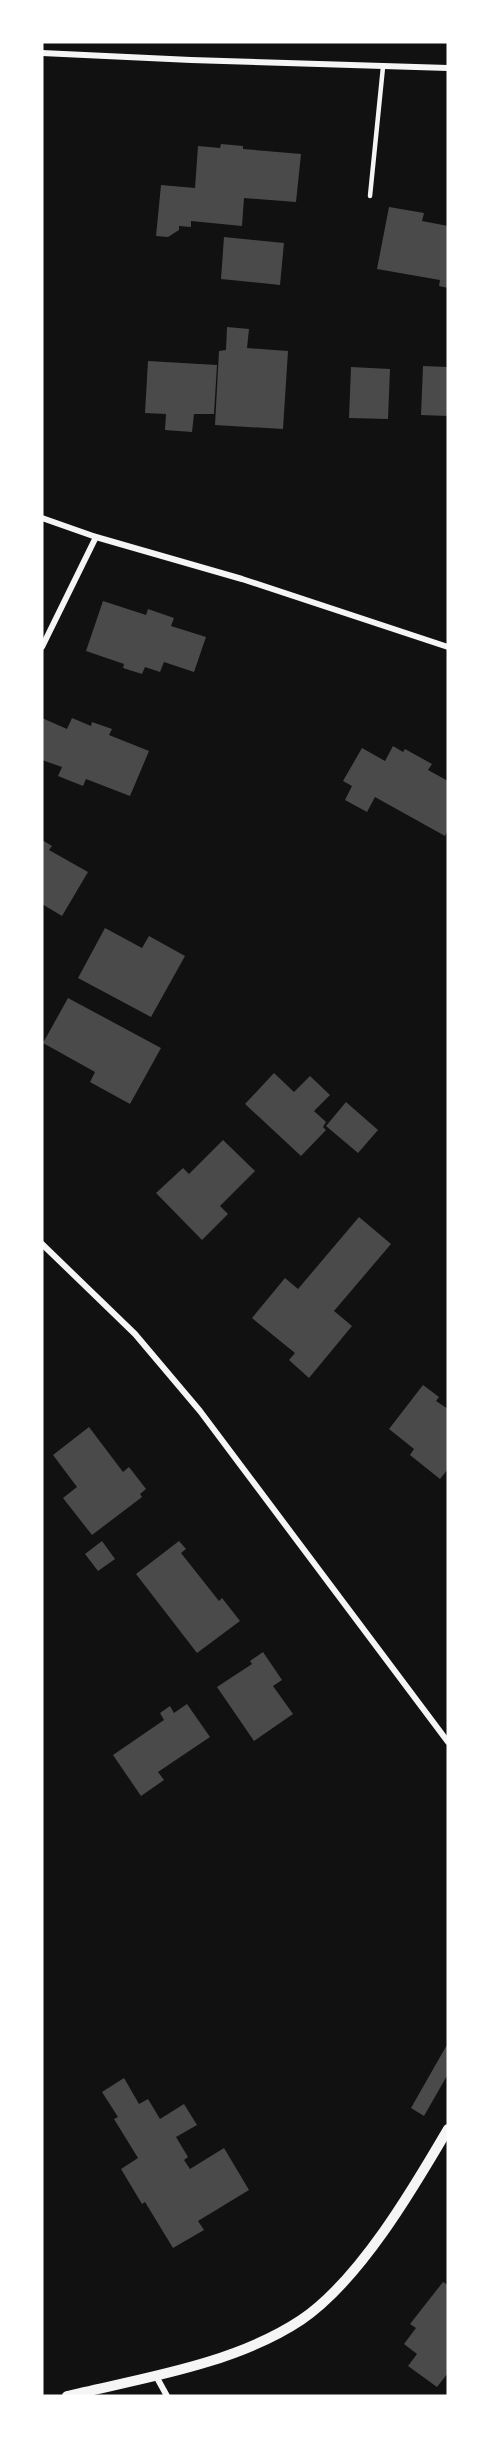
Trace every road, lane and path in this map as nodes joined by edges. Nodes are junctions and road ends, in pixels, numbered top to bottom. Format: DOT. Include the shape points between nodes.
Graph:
graph roads {
  1 [pos="42,53"];
  2 [pos="383,67"];
  3 [pos="448,68"];
  4 [pos="370,196"];
  5 [pos="42,518"];
  6 [pos="96,537"];
  7 [pos="448,646"];
  8 [pos="42,647"];
  9 [pos="42,1244"];
  10 [pos="448,1742"];
  11 [pos="448,2129"];
  12 [pos="156,2375"];
  13 [pos="67,2396"];
  14 [pos="167,2396"];
  1 -- 2 [label="street"];
  2 -- 3 [label="street"];
  2 -- 4 [label="lane"];
  5 -- 6 [label="street"];
  6 -- 7 [label="street" via="242,579"];
  6 -- 8 [label="street"];
  9 -- 10 [label="street" via="135,1334 200,1411"];
  11 -- 12 [label="street" via="385,2229 326,2300 263,2341 229,2355"];
  12 -- 13 [label="street"];
  12 -- 14 [label="street"];
}
